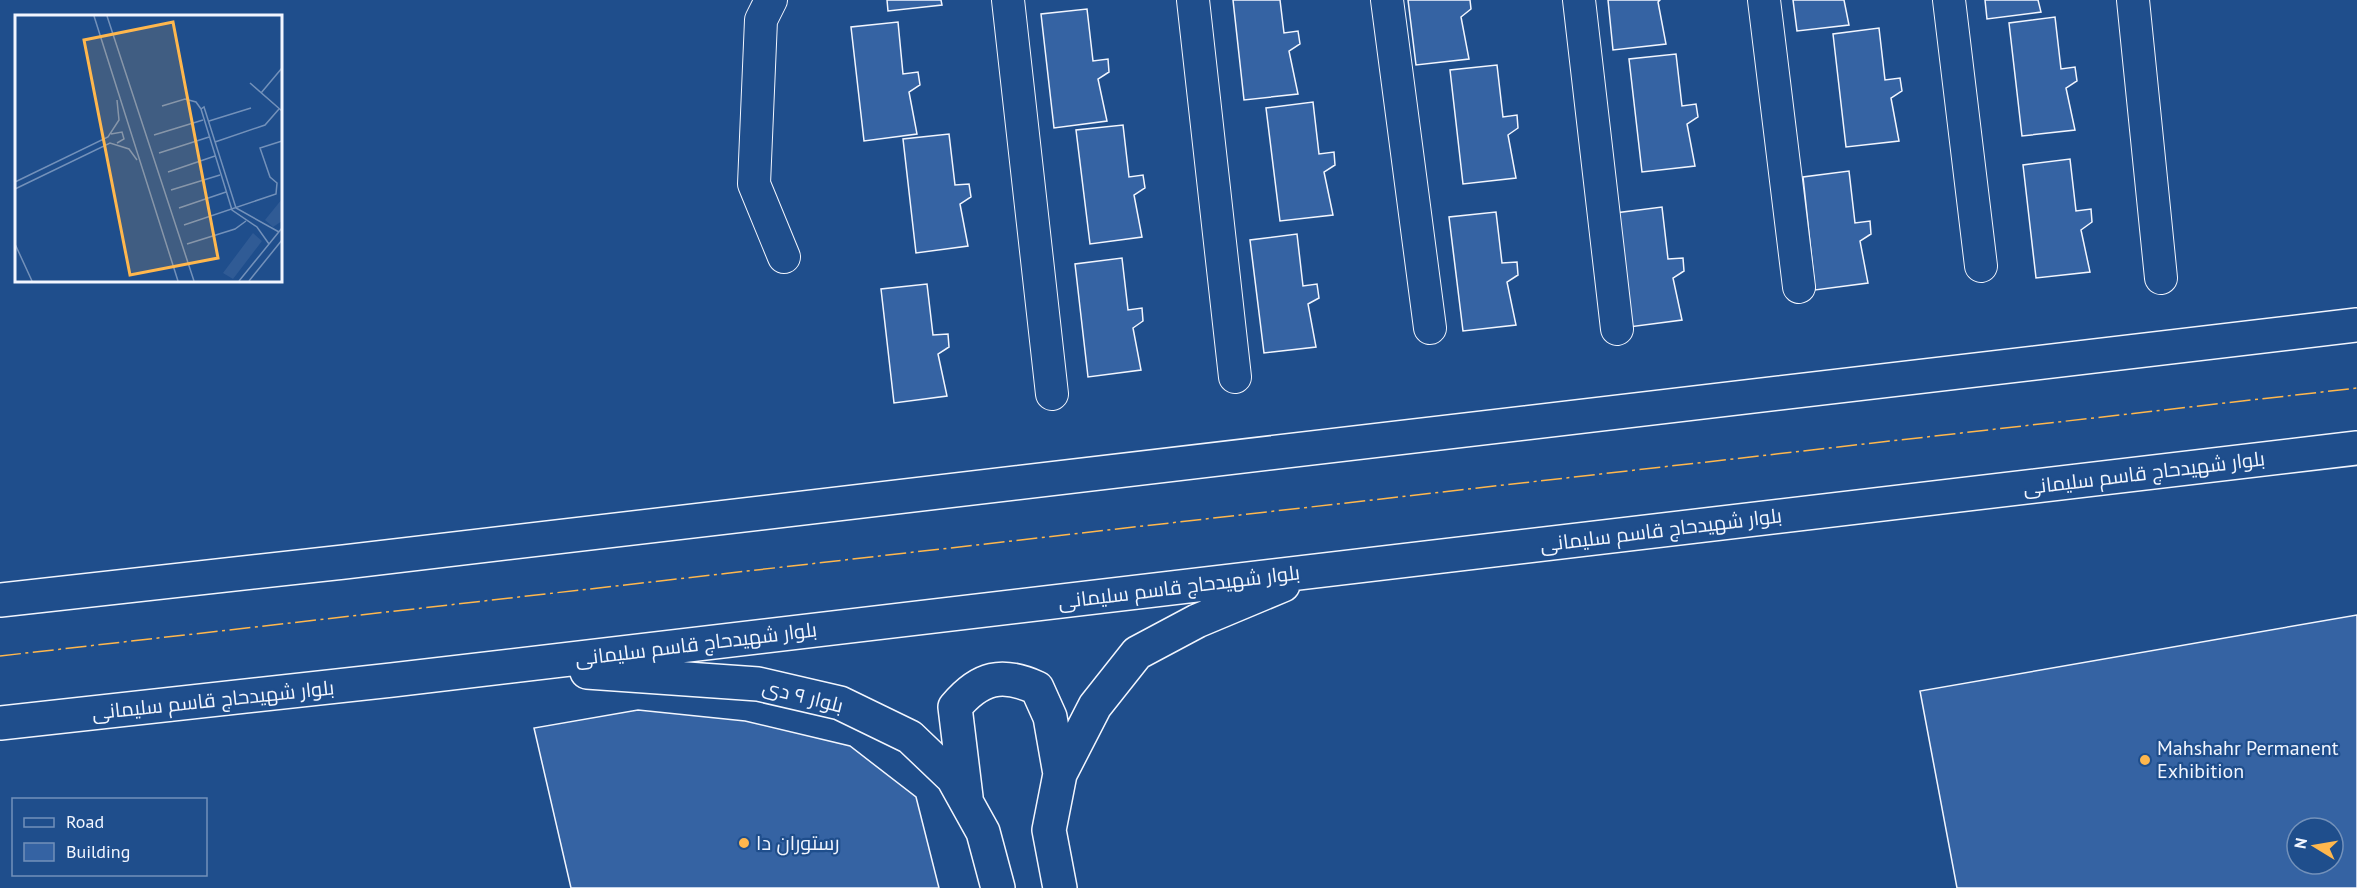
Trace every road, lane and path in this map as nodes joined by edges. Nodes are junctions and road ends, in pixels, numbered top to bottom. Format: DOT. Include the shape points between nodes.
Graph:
graph roads {
  1 [pos="771,0"];
  2 [pos="1008,0"];
  3 [pos="1193,0"];
  4 [pos="1387,0"];
  5 [pos="1578,0"];
  6 [pos="1764,0"];
  7 [pos="1949,0"];
  8 [pos="2133,0"];
  9 [pos="784,257"];
  10 [pos="1981,266"];
  11 [pos="2161,278"];
  12 [pos="1800,287"];
  13 [pos="2357,325"];
  14 [pos="1430,328"];
  15 [pos="1617,329"];
  16 [pos="1235,377"];
  17 [pos="1052,394"];
  18 [pos="2357,448"];
  19 [pos="1319,570"];
  20 [pos="0,600"];
  21 [pos="510,666"];
  22 [pos="0,723"];
  23 [pos="1060,774"];
  24 [pos="966,801"];
  25 [pos="998,888"];
  26 [pos="1060,888"];
  1 -- 9 [label="street" via="760,20 753,184"];
  2 -- 17 [label="street"];
  3 -- 16 [label="street"];
  4 -- 14 [label="street"];
  5 -- 15 [label="street"];
  6 -- 12 [label="street"];
  7 -- 10 [label="street"];
  8 -- 11 [label="street"];
  13 -- 20 [label="main road"];
  18 -- 19 [label="main road, بلوار شهیدحاج قاسم سلیمانی"];
  19 -- 21 [label="main road, بلوار شهیدحاج قاسم سلیمانی"];
  19 -- 23 [label="main road" via="1197,621 1137,653 1095,706"];
  21 -- 22 [label="main road, بلوار شهیدحاج قاسم سلیمانی"];
  21 -- 24 [label="main road, بلوار ۹ دی" via="758,684 840,703 910,737 953,777"];
  23 -- 24 [label="main road" via="1050,717 1037,688 1017,679 995,679 968,691 955,707"];
  23 -- 26 [label="main road" via="1049,830"];
  24 -- 25 [label="main road, بلوار ۹ دی" via="984,832"];
}
